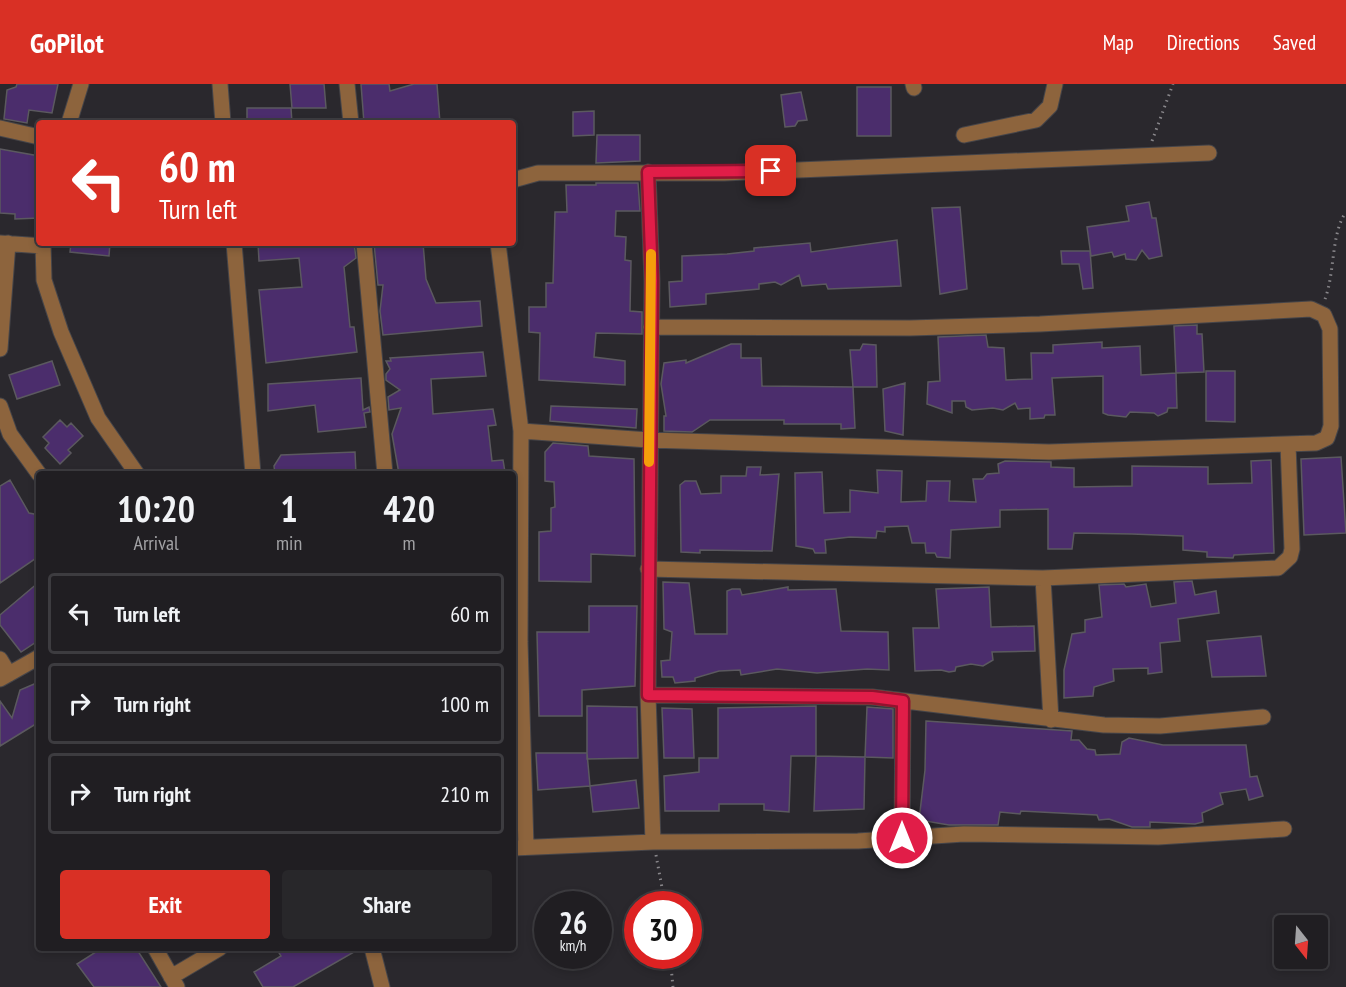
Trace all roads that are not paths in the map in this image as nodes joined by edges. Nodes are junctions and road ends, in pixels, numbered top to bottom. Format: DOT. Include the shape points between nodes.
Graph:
graph roads {
  1 [pos="81,84"];
  2 [pos="220,84"];
  3 [pos="347,84"];
  4 [pos="1055,84"];
  5 [pos="70,120"];
  6 [pos="223,120"];
  7 [pos="351,120"];
  8 [pos="0,128"];
  9 [pos="36,135"];
  10 [pos="964,135"];
  11 [pos="1209,153"];
  12 [pos="648,172"];
  13 [pos="516,179"];
  14 [pos="4,243"];
  15 [pos="36,244"];
  16 [pos="43,246"];
  17 [pos="234,246"];
  18 [pos="364,246"];
  19 [pos="498,246"];
  20 [pos="651,327"];
  21 [pos="0,349"];
  22 [pos="0,406"];
  23 [pos="521,431"];
  24 [pos="649,440"];
  25 [pos="1288,444"];
  26 [pos="37,471"];
  27 [pos="135,471"];
  28 [pos="253,471"];
  29 [pos="386,471"];
  30 [pos="516,561"];
  31 [pos="648,569"];
  32 [pos="1043,578"];
  33 [pos="0,659"];
  34 [pos="36,659"];
  35 [pos="4,677"];
  36 [pos="648,695"];
  37 [pos="903,701"];
  38 [pos="1263,717"];
  39 [pos="1051,720"];
  40 [pos="1284,829"];
  41 [pos="902,838"];
  42 [pos="653,842"];
  43 [pos="520,848"];
  44 [pos="157,951"];
  45 [pos="216,951"];
  46 [pos="373,951"];
  47 [pos="174,982"];
  48 [pos="382,987"];
  1 -- 5 [label="street"];
  2 -- 6 [label="street"];
  3 -- 7 [label="street"];
  4 -- 10 [label="street" via="1050,106 1036,120"];
  8 -- 9 [label="street"];
  11 -- 12 [label="street"];
  12 -- 13 [label="street" via="538,173"];
  12 -- 20 [label="street"];
  14 -- 15 [label="street"];
  14 -- 21 [label="street"];
  16 -- 27 [label="street" via="44,280 61,332 98,418"];
  17 -- 28 [label="street"];
  18 -- 29 [label="street"];
  19 -- 23 [label="street"];
  20 -- 24 [label="street"];
  20 -- 25 [label="street" via="910,328 1319,311 1330,329 1330,432 1316,443"];
  22 -- 26 [label="street" via="10,434"];
  23 -- 24 [label="street"];
  23 -- 30 [label="street"];
  24 -- 25 [label="street" via="1049,452"];
  24 -- 31 [label="street"];
  25 -- 32 [label="street" via="1292,549 1290,557 1278,568"];
  30 -- 43 [label="street"];
  31 -- 32 [label="street"];
  31 -- 36 [label="street"];
  32 -- 39 [label="street"];
  33 -- 35 [label="street"];
  34 -- 35 [label="street"];
  36 -- 37 [label="street" via="872,697"];
  36 -- 42 [label="street"];
  37 -- 39 [label="street"];
  37 -- 41 [label="street"];
  38 -- 39 [label="street" via="1160,726"];
  40 -- 41 [label="street" via="1158,837 964,834"];
  41 -- 42 [label="street"];
  42 -- 43 [label="street"];
  44 -- 47 [label="street"];
  45 -- 47 [label="street"];
  46 -- 48 [label="street"];
}
